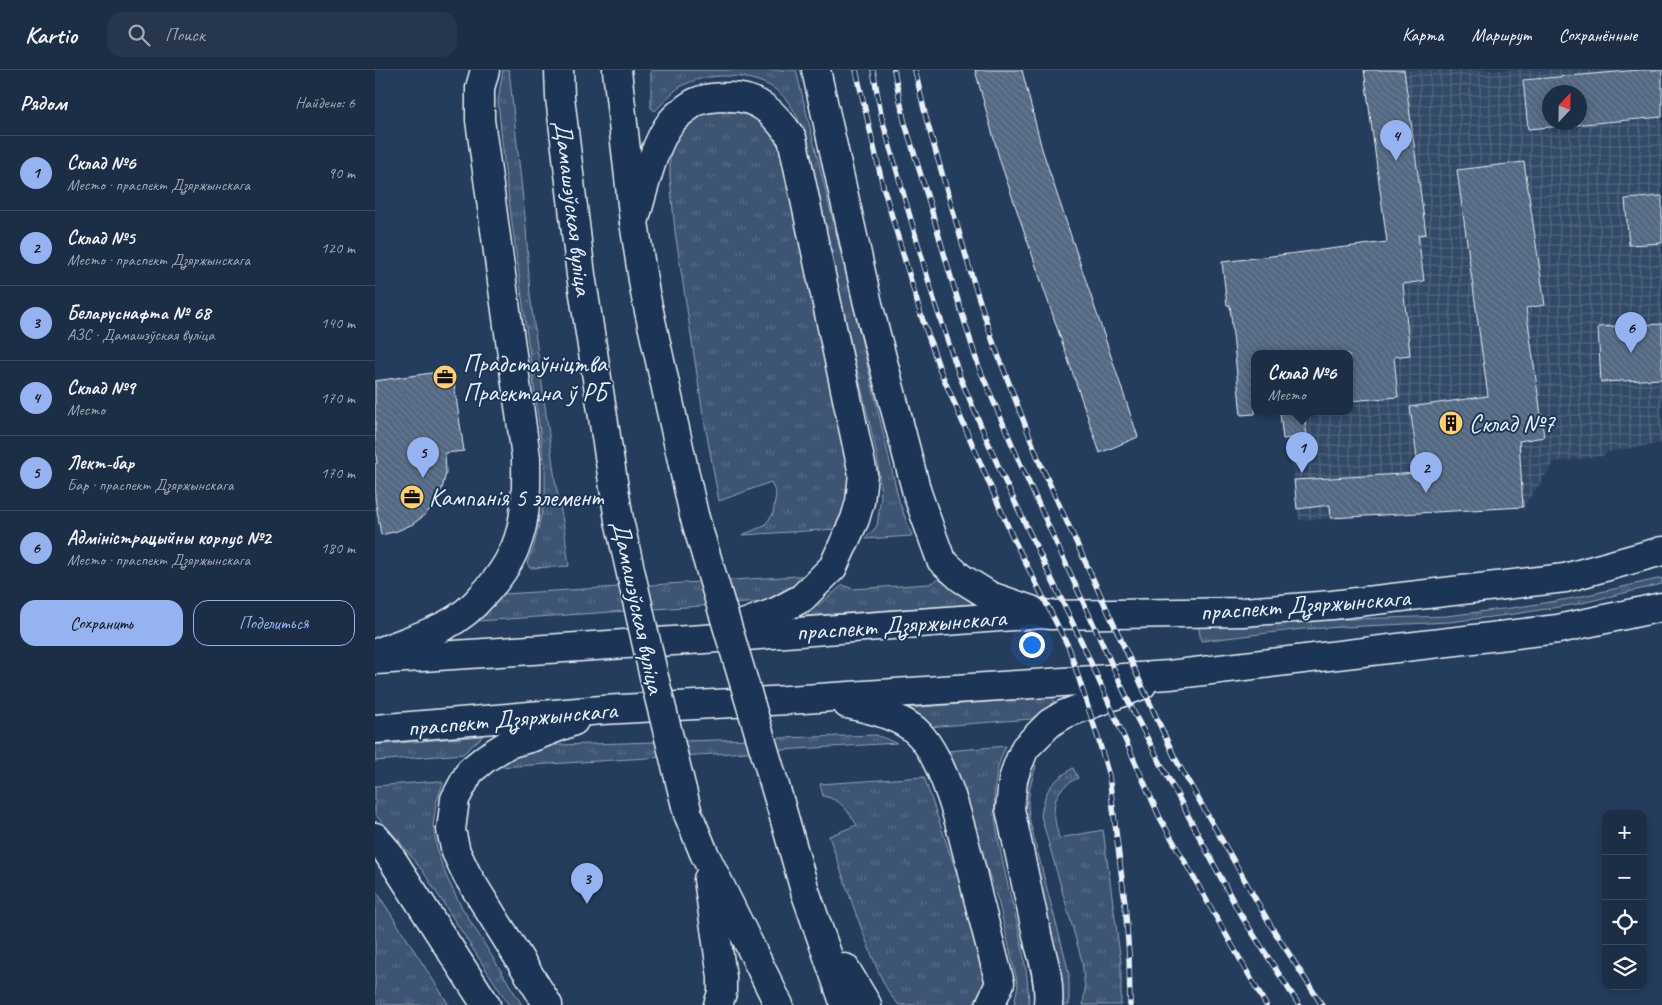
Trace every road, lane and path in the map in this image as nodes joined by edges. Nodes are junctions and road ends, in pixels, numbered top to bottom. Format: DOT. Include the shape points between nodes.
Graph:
graph roads {
  1 [pos="485,70"];
  2 [pos="559,70"];
  3 [pos="617,70"];
  4 [pos="816,70"];
  5 [pos="634,222"];
  6 [pos="1662,551"];
  7 [pos="1662,607"];
  8 [pos="1042,614"];
  9 [pos="704,639"];
  10 [pos="375,654"];
  11 [pos="375,660"];
  12 [pos="1169,675"];
  13 [pos="803,699"];
  14 [pos="602,710"];
  15 [pos="375,729"];
  16 [pos="375,837"];
  17 [pos="703,853"];
  18 [pos="805,891"];
  19 [pos="486,1005"];
  20 [pos="548,1005"];
  21 [pos="717,1005"];
  22 [pos="779,1005"];
  23 [pos="845,1005"];
  24 [pos="867,1005"];
  25 [pos="990,1005"];
  26 [pos="1048,1005"];
  1 -- 10 [label="main road" via="480,120 526,457 527,496 523,521 509,563 497,581 467,612 446,625"];
  2 -- 17 [label="main road, Дамашэўская вуліца, bridge" via="581,275 619,520 688,814"];
  3 -- 5 [label="main road"];
  4 -- 8 [label="main road" via="868,304 917,494 941,560 961,578 990,596"];
  5 -- 9 [label="main road" via="660,141 672,121 693,103 718,97 739,97 756,102 777,117 792,138 863,474 855,519 833,567 823,578 802,598 776,612"];
  5 -- 18 [label="main road, bridge" via="645,293 694,516"];
  6 -- 8 [label="main road, праспект Дзяржынскага" via="1565,578 1332,605 1243,612"];
  7 -- 12 [label="main road, праспект Дзяржынскага" via="1558,629"];
  8 -- 9 [label="main road, праспект Дзяржынскага"];
  9 -- 11 [label="main road, праспект Дзяржынскага"];
  12 -- 13 [label="main road, праспект Дзяржынскага"];
  12 -- 26 [label="main road" via="1065,714 1050,723 1025,748 1017,767 1010,809 1045,965"];
  13 -- 14 [label="main road, праспект Дзяржынскага"];
  13 -- 25 [label="main road" via="872,710 913,727 925,740 944,777 959,818 1000,983"];
  14 -- 15 [label="main road, праспект Дзяржынскага"];
  14 -- 20 [label="main road" via="508,744 470,771 455,799 451,830 467,875"];
  16 -- 19 [label="main road"];
  17 -- 21 [label="main road" via="722,977 722,993"];
  17 -- 22 [label="main road, Дамашэўская вуліца"];
  18 -- 23 [label="main road"];
  18 -- 24 [label="main road"];
}
